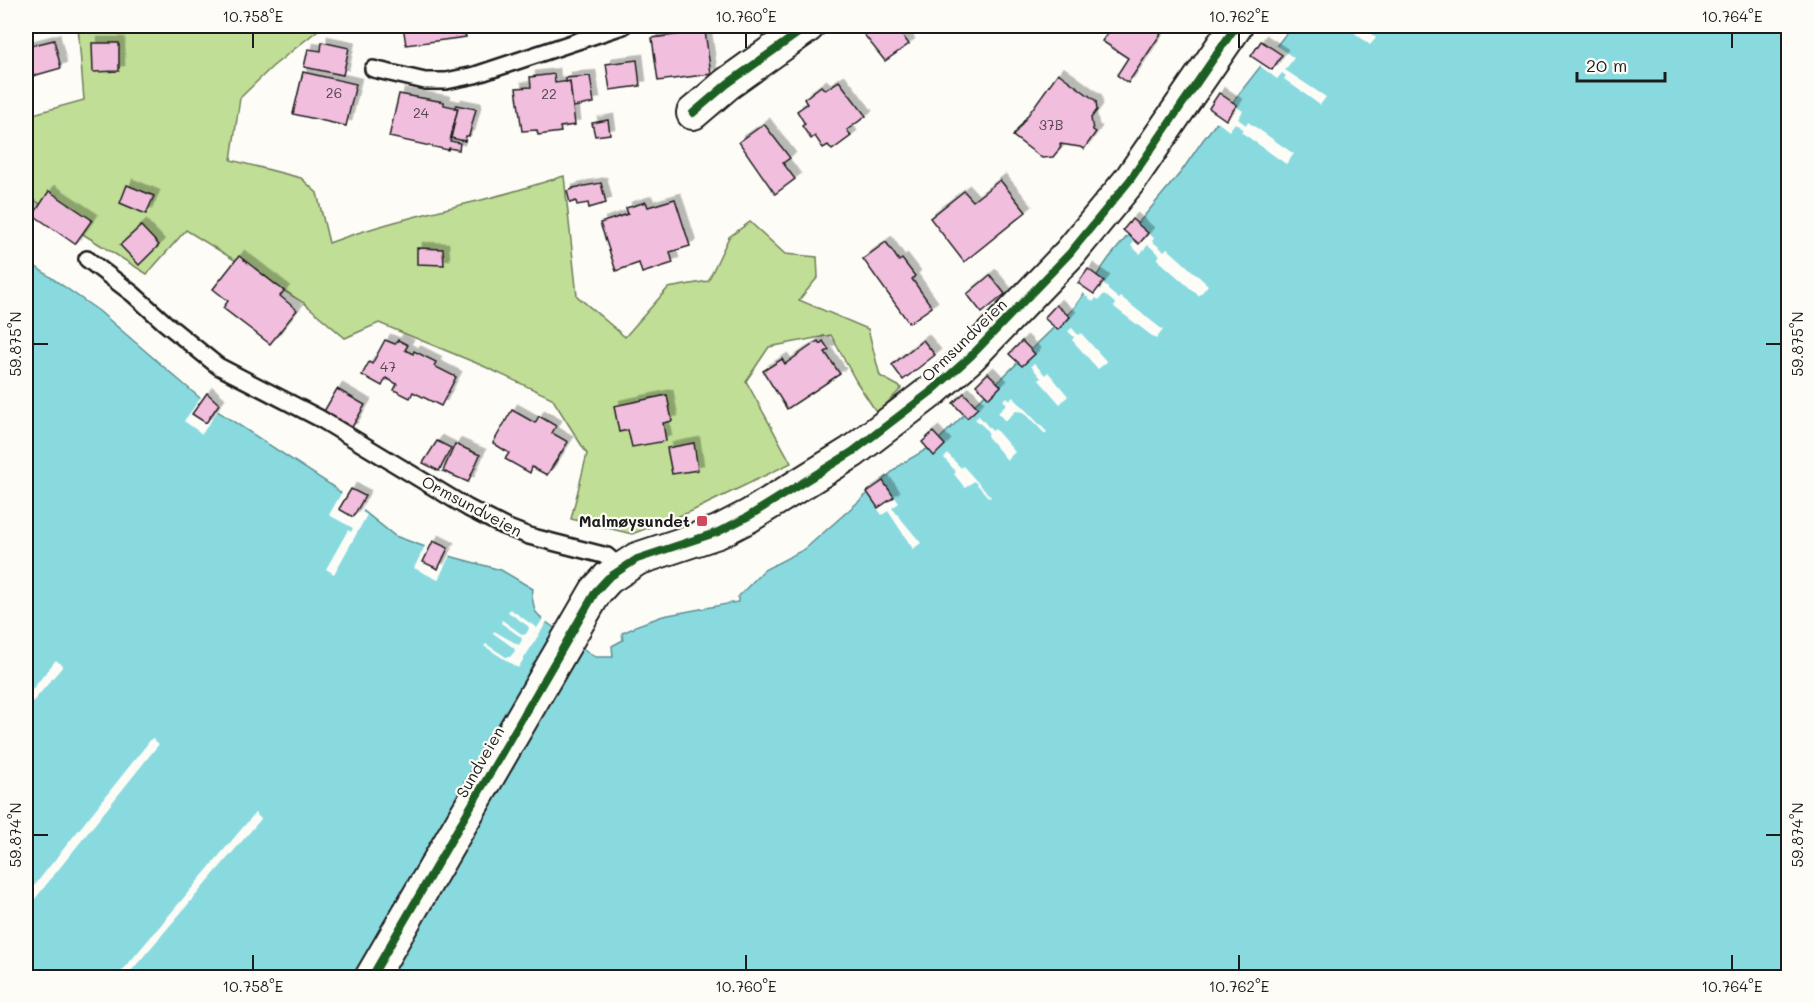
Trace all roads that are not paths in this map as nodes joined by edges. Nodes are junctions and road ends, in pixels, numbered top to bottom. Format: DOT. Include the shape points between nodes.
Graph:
graph roads {
  1 [pos="623,26"];
  2 [pos="808,26"];
  3 [pos="1236,26"];
  4 [pos="373,69"];
  5 [pos="693,113"];
  6 [pos="87,259"];
  7 [pos="621,568"];
  8 [pos="371,978"];
  1 -- 4 [label="lane" via="446,81 424,81"];
  2 -- 5 [label="street"];
  3 -- 7 [label="street, Ormsundveien" via="1130,180 1070,253 933,390 852,452 749,516 718,532 653,552"];
  6 -- 7 [label="lane, Ormsundveien" via="218,366 319,418 503,526 607,556"];
  7 -- 8 [label="street, Sundveien" via="596,591 578,620"];
}
